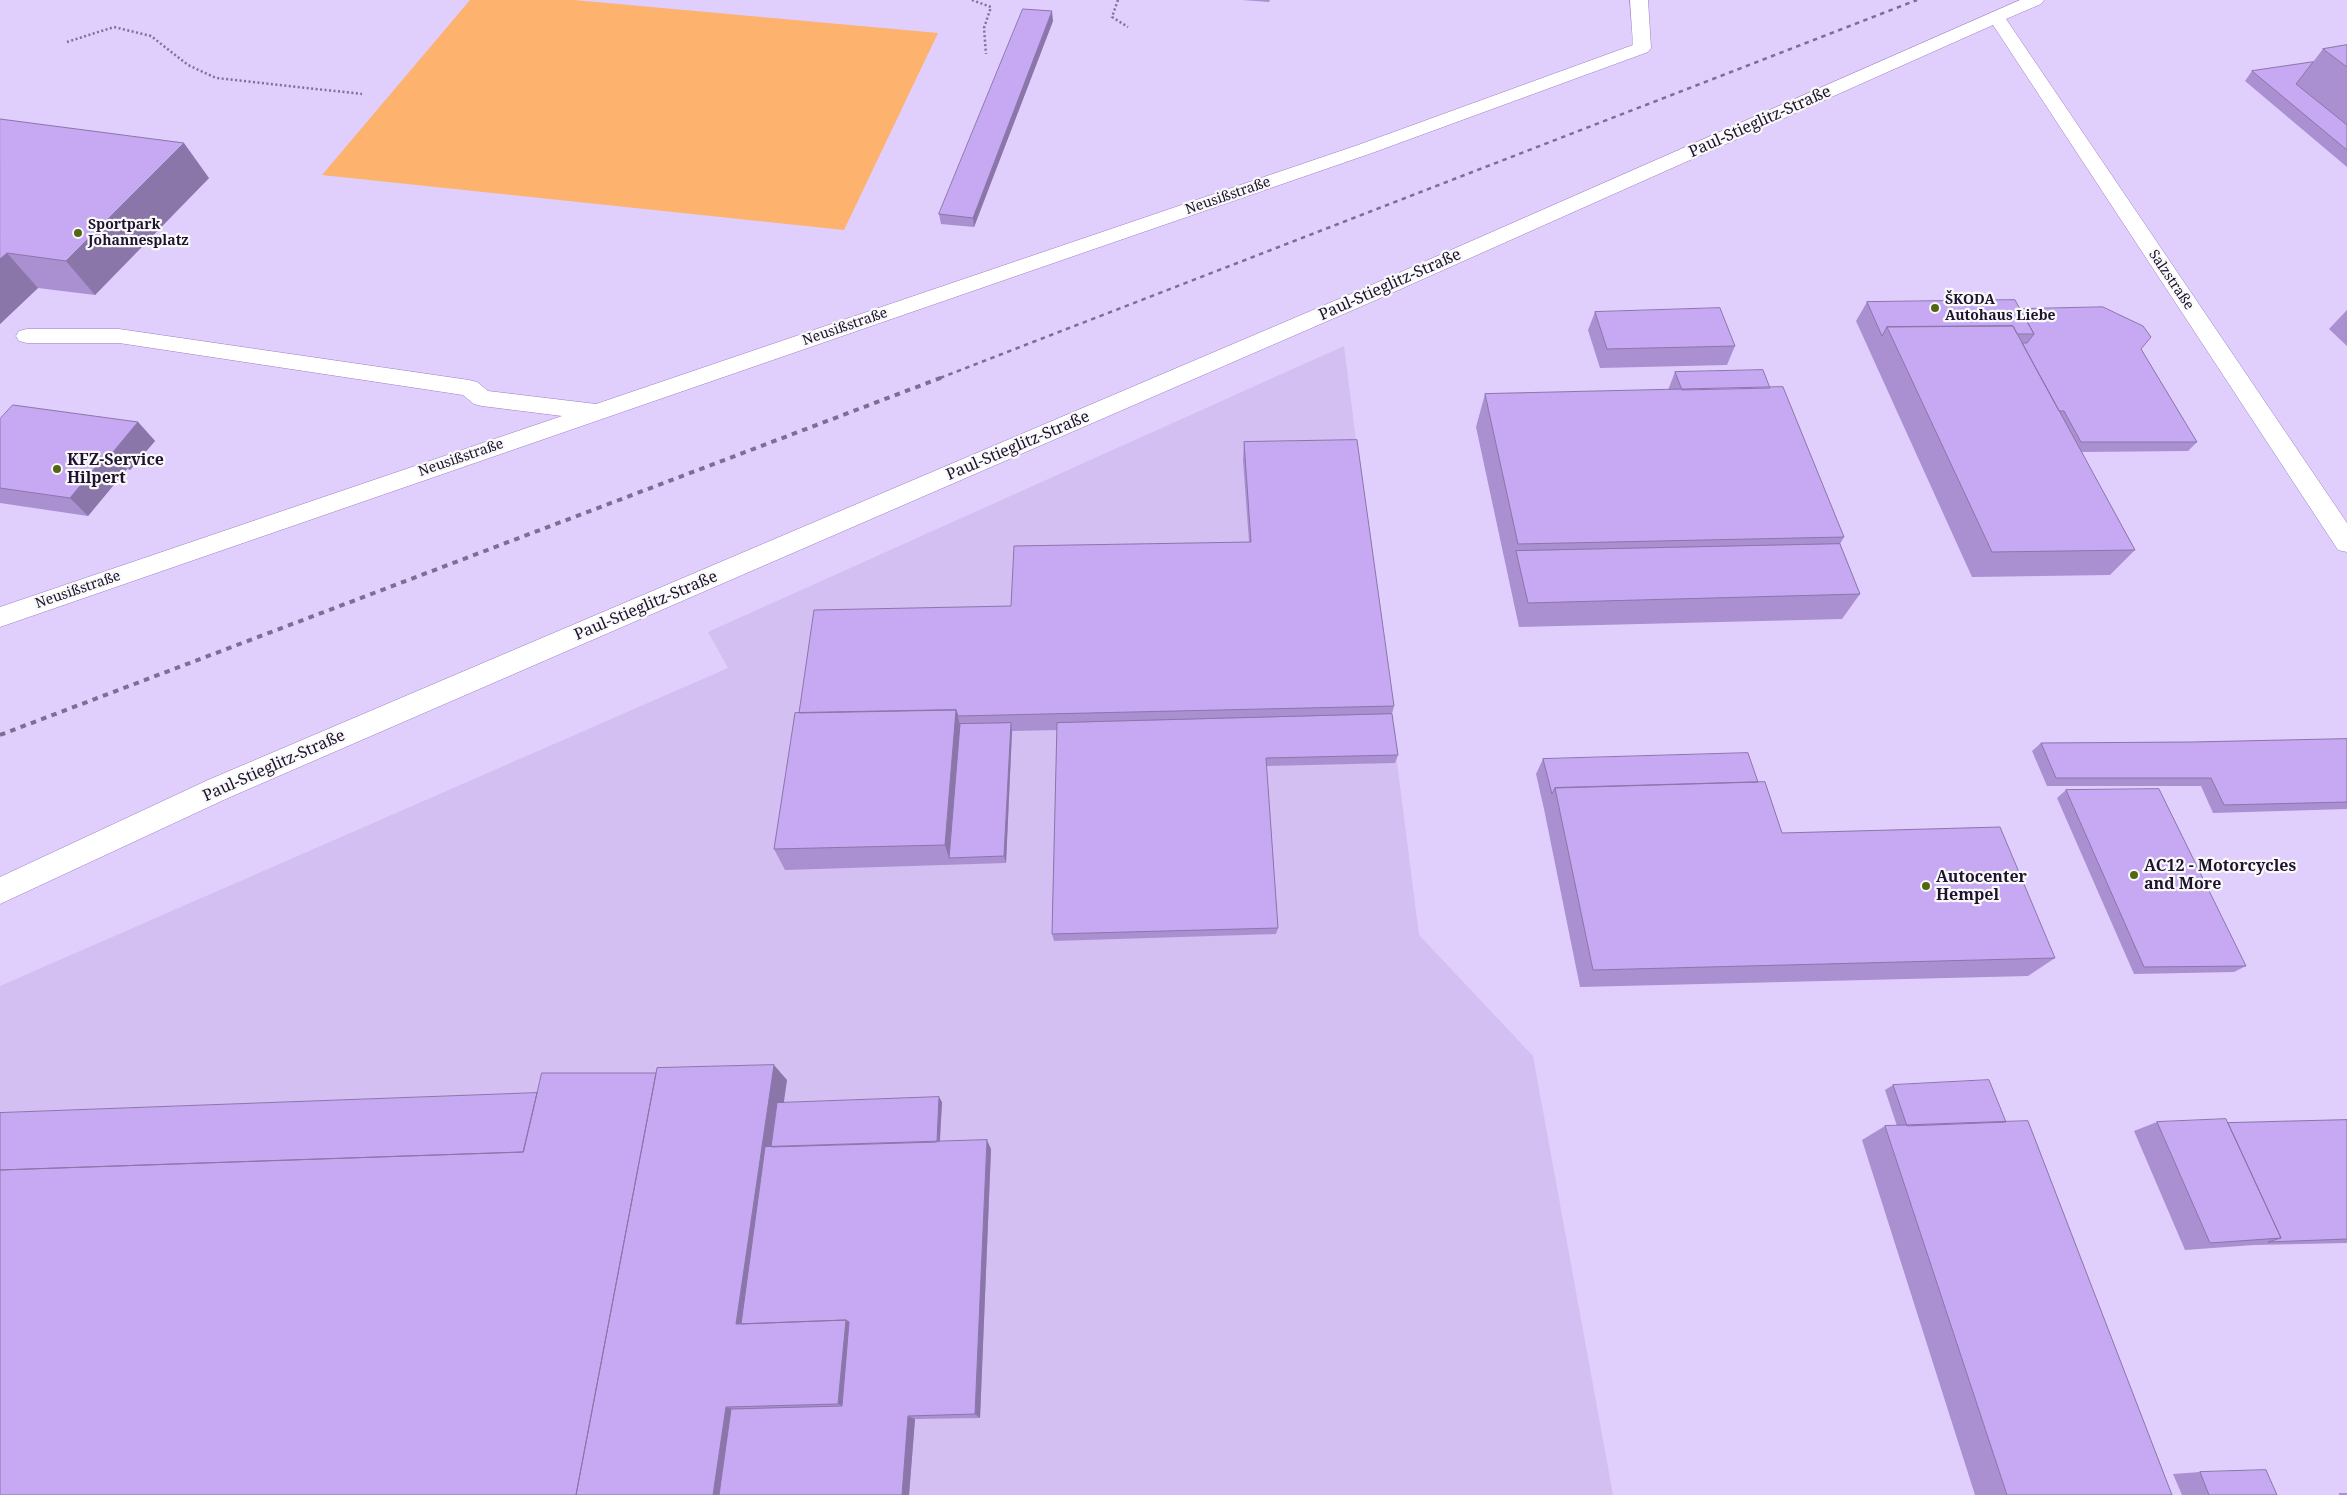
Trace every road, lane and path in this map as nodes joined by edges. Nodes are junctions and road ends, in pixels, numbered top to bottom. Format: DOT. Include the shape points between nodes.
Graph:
graph roads {
  1 [pos="972,0"];
  2 [pos="1118,0"];
  3 [pos="1639,0"];
  4 [pos="2035,0"];
  5 [pos="1996,17"];
  6 [pos="1128,27"];
  7 [pos="67,42"];
  8 [pos="986,54"];
  9 [pos="362,94"];
  10 [pos="27,336"];
  11 [pos="598,412"];
  12 [pos="2347,543"];
  13 [pos="0,617"];
  14 [pos="0,891"];
  1 -- 8 [label="path" via="991,7 984,28"];
  2 -- 6 [label="path" via="1112,16"];
  3 -- 11 [label="street, Neusißstraße" via="1642,48 1365,149"];
  4 -- 5 [label="street, Paul-Stieglitz-Straße"];
  5 -- 12 [label="street, Salzstraße"];
  5 -- 14 [label="street, Paul-Stieglitz-Straße" via="1368,295 228,786"];
  7 -- 9 [label="path" via="114,26 151,36 188,65 216,78"];
  10 -- 11 [label="street" via="119,336 469,388 482,398"];
  11 -- 13 [label="street, Neusißstraße"];
}
